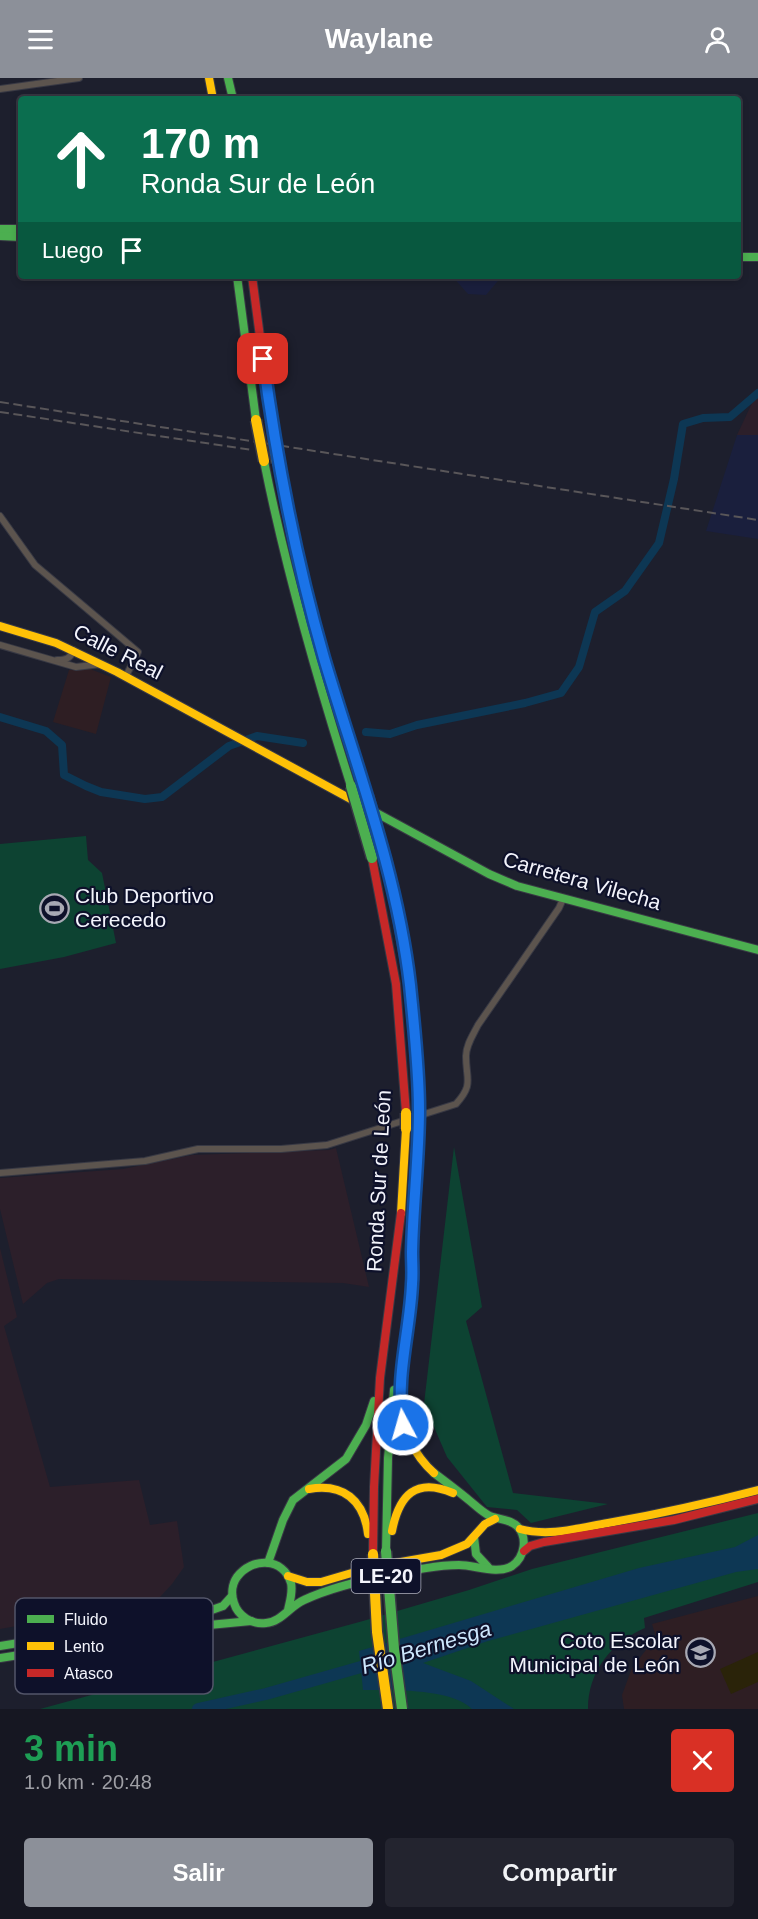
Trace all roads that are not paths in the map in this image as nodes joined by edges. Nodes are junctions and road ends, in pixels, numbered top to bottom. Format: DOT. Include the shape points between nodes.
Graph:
graph roads {
  1 [pos="79,78"];
  2 [pos="208,78"];
  3 [pos="226,78"];
  4 [pos="0,89"];
  5 [pos="208,96"];
  6 [pos="212,96"];
  7 [pos="228,96"];
  8 [pos="232,96"];
  9 [pos="0,229"];
  10 [pos="18,229"];
  11 [pos="0,236"];
  12 [pos="18,237"];
  13 [pos="741,256"];
  14 [pos="758,257"];
  15 [pos="237,279"];
  16 [pos="252,279"];
  17 [pos="0,516"];
  18 [pos="0,626"];
  19 [pos="0,645"];
  20 [pos="78,652"];
  21 [pos="50,659"];
  22 [pos="101,664"];
  23 [pos="76,667"];
  24 [pos="126,676"];
  25 [pos="214,724"];
  26 [pos="563,899"];
  27 [pos="758,950"];
  28 [pos="0,1173"];
  29 [pos="412,1250"];
  30 [pos="380,1378"];
  31 [pos="758,1490"];
  32 [pos="303,1491"];
  33 [pos="758,1499"];
  34 [pos="495,1519"];
  35 [pos="520,1529"];
  36 [pos="477,1532"];
  37 [pos="277,1543"];
  38 [pos="389,1551"];
  39 [pos="524,1551"];
  40 [pos="373,1554"];
  41 [pos="268,1563"];
  42 [pos="280,1567"];
  43 [pos="488,1567"];
  44 [pos="288,1576"];
  45 [pos="232,1596"];
  46 [pos="213,1609"];
  47 [pos="288,1610"];
  48 [pos="250,1621"];
  49 [pos="213,1625"];
  50 [pos="15,1644"];
  51 [pos="0,1646"];
  52 [pos="15,1656"];
  53 [pos="0,1658"];
  54 [pos="388,1709"];
  55 [pos="402,1709"];
  1 -- 4 [label="street"];
  2 -- 5 [label="main road"];
  2 -- 6 [label="main road"];
  3 -- 7 [label="main road"];
  3 -- 8 [label="main road"];
  9 -- 10 [label="main road"];
  11 -- 12 [label="main road"];
  13 -- 14 [label="main road"];
  15 -- 30 [label="main road, Ronda Sur de León, bridge" via="256,420 290,584 372,858 396,984 406,1129 399,1238"];
  16 -- 29 [label="main road, Ronda Sur de León, bridge" via="271,421 302,579 388,867 410,982 419,1108"];
  17 -- 24 [label="street" via="35,565 138,652"];
  18 -- 20 [label="main road, Calle Real"];
  19 -- 21 [label="street"];
  20 -- 21 [label="street" via="65,660"];
  20 -- 22 [label="main road, Calle Real"];
  20 -- 23 [label="street"];
  21 -- 23 [label="street"];
  22 -- 23 [label="street"];
  22 -- 24 [label="main road, Calle Real"];
  24 -- 25 [label="main road, Calle Real"];
  25 -- 26 [label="main road, Carretera Vilecha" via="489,874"];
  26 -- 27 [label="main road, Carretera Vilecha"];
  26 -- 28 [label="street" via="469,1042 469,1083 456,1104 327,1145 198,1149 145,1161"];
  29 -- 34 [label="main road" via="412,1287 400,1388 403,1425 417,1454 432,1472"];
  29 -- 38 [label="main road, Ronda Sur de León" via="391,1421"];
  30 -- 32 [label="main road" via="366,1425 346,1459"];
  30 -- 40 [label="main road, Ronda Sur de León"];
  31 -- 35 [label="main road" via="630,1519 543,1533"];
  32 -- 37 [label="main road" via="288,1508"];
  32 -- 40 [label="main road" via="322,1487 347,1494 363,1512"];
  33 -- 39 [label="main road" via="674,1520 544,1542"];
  34 -- 35 [label="main road" via="510,1521"];
  34 -- 36 [label="main road"];
  35 -- 39 [label="main road"];
  36 -- 38 [label="main road" via="472,1510 457,1495 442,1488 423,1488 411,1492 398,1505"];
  36 -- 43 [label="main road" via="477,1558"];
  36 -- 44 [label="main road, LE-20" via="465,1546 454,1551 328,1581 302,1582"];
  37 -- 41 [label="main road"];
  37 -- 42 [label="main road"];
  38 -- 55 [label="main road, Ronda Sur de León, bridge" via="394,1649"];
  39 -- 43 [label="main road" via="505,1569"];
  40 -- 54 [label="main road, Ronda Sur de León, bridge" via="380,1660"];
  41 -- 42 [label="main road"];
  41 -- 45 [label="main road" via="260,1562 238,1574"];
  42 -- 44 [label="main road"];
  43 -- 47 [label="main road, LE-20" via="444,1566 382,1577 311,1598"];
  44 -- 47 [label="main road" via="293,1593"];
  45 -- 46 [label="main road" via="224,1606"];
  45 -- 48 [label="main road" via="238,1611"];
  47 -- 48 [label="main road" via="276,1621"];
  48 -- 49 [label="main road"];
  50 -- 51 [label="main road"];
  52 -- 53 [label="main road"];
}
